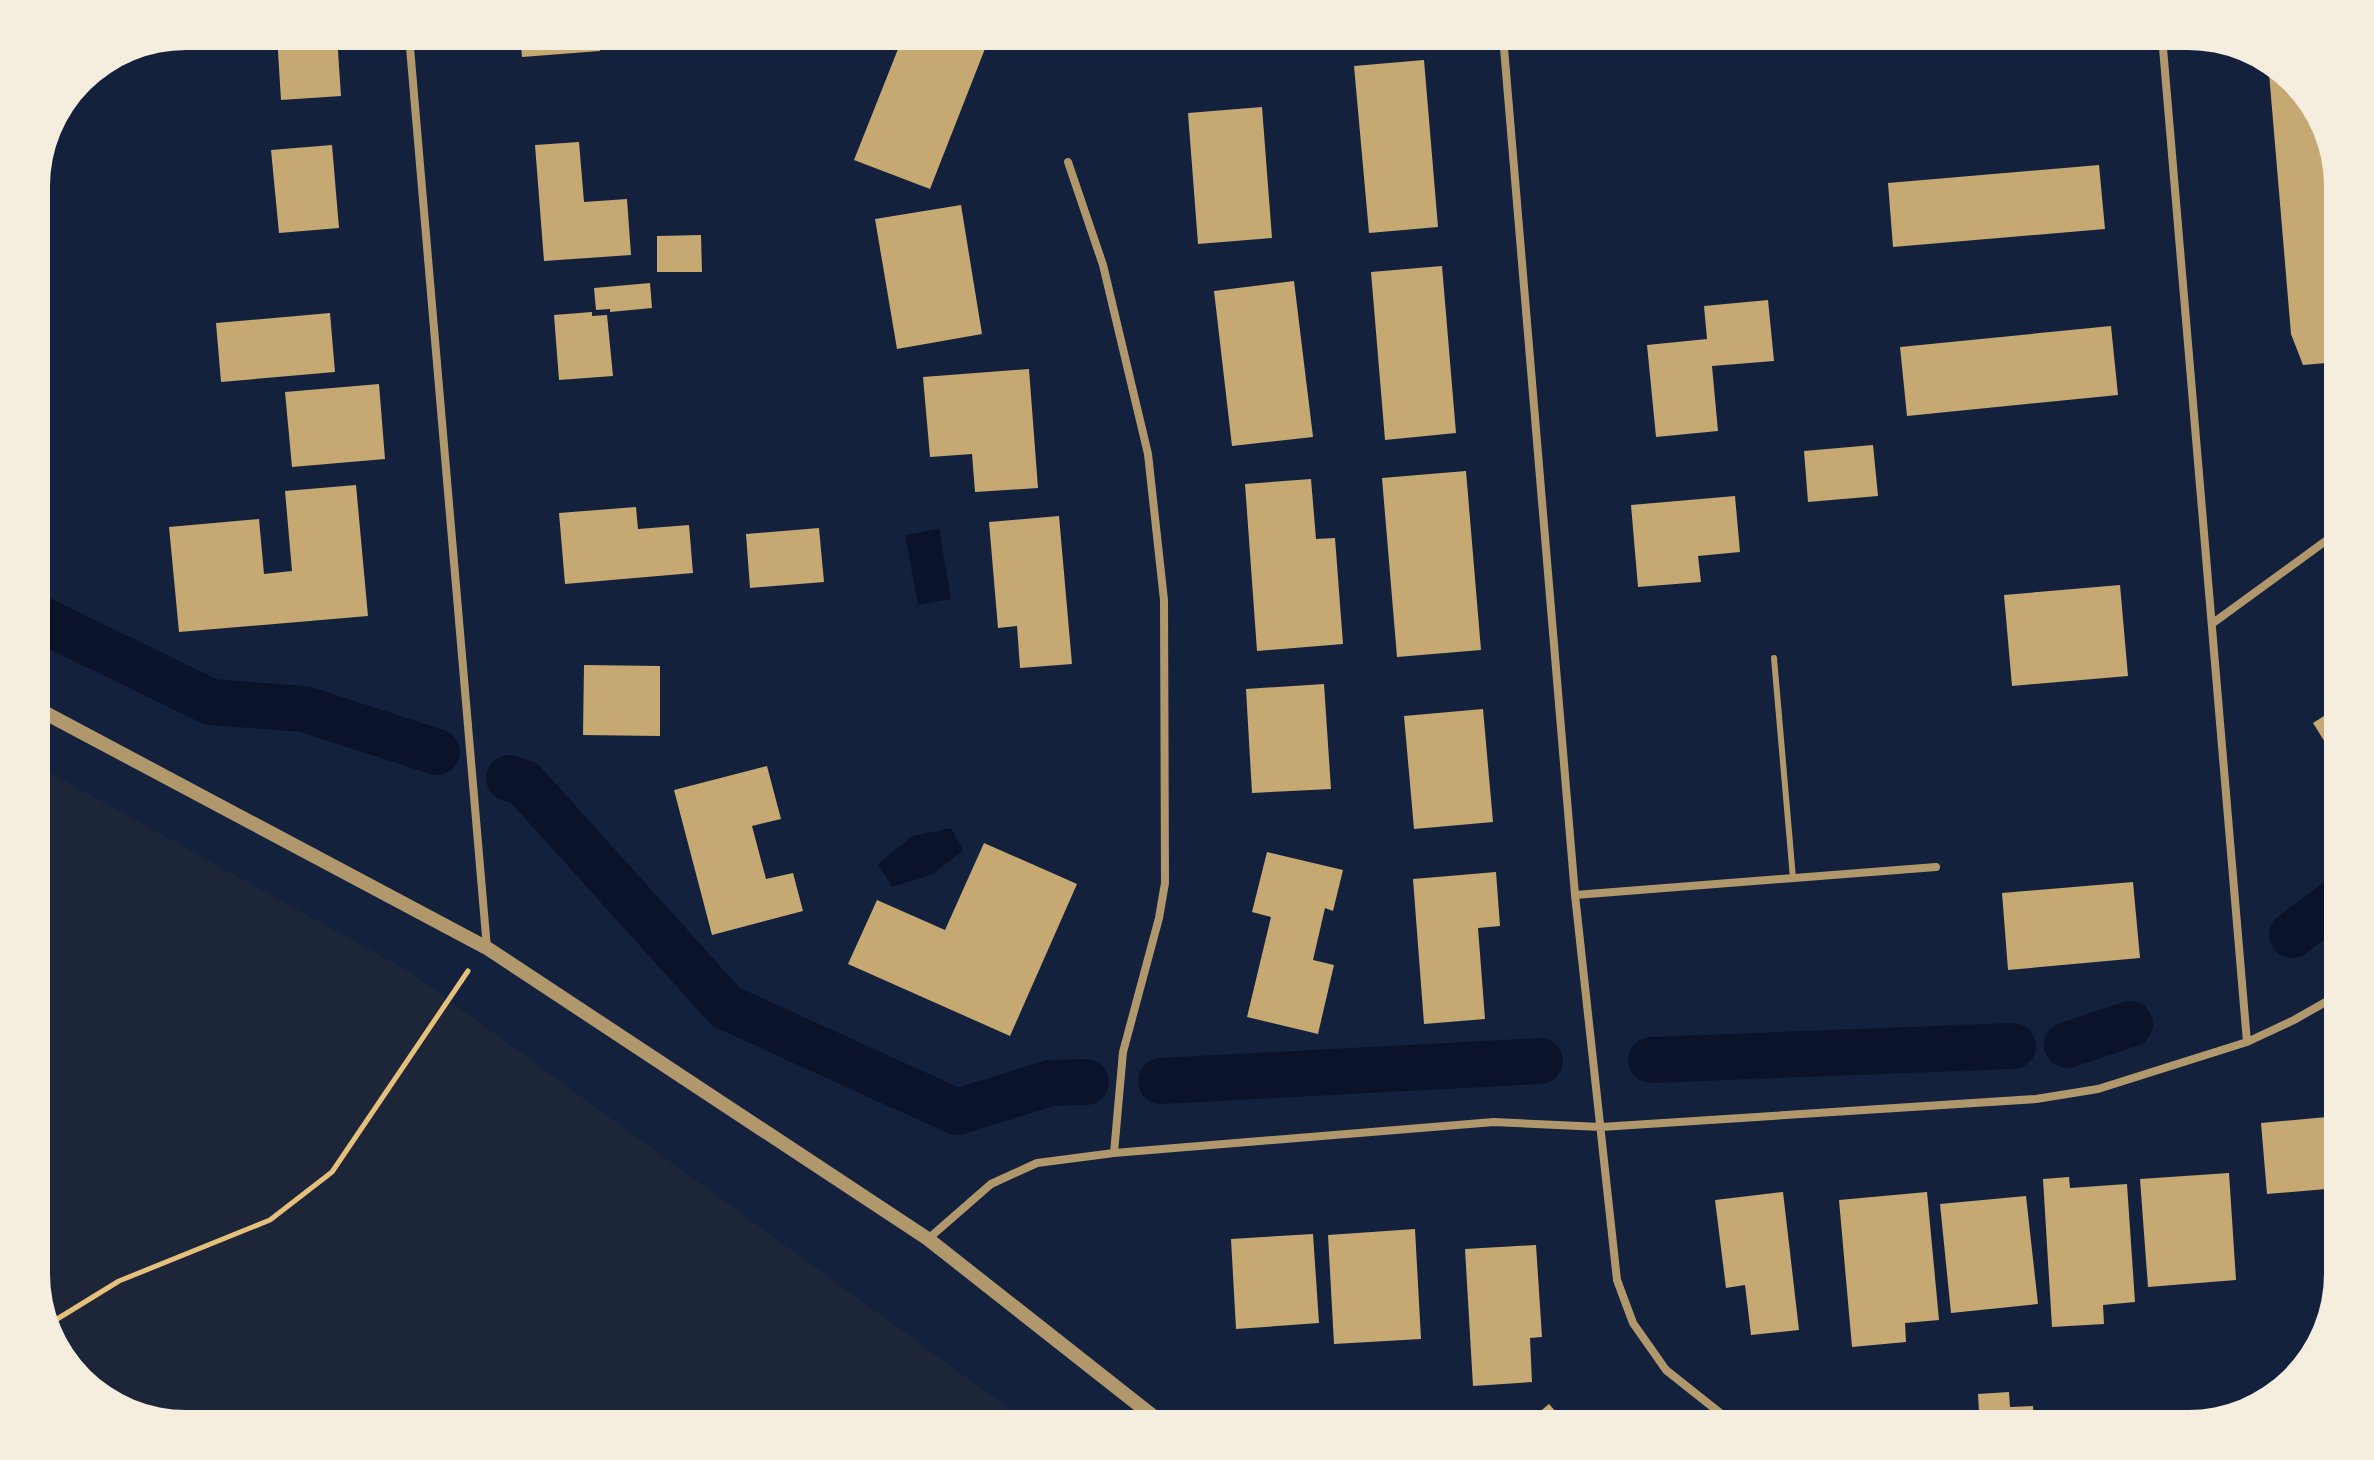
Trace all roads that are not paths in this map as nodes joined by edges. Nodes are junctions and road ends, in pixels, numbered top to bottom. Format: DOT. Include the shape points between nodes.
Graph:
graph roads {
  1 [pos="410,50"];
  2 [pos="1504,50"];
  3 [pos="2163,50"];
  4 [pos="1068,162"];
  5 [pos="2324,542"];
  6 [pos="2213,623"];
  7 [pos="1774,658"];
  8 [pos="50,715"];
  9 [pos="1936,867"];
  10 [pos="1793,878"];
  11 [pos="1575,895"];
  12 [pos="486,947"];
  13 [pos="2324,1003"];
  14 [pos="2247,1042"];
  15 [pos="1601,1127"];
  16 [pos="1114,1153"];
  17 [pos="928,1239"];
  18 [pos="1145,1410"];
  19 [pos="1716,1410"];
  1 -- 12 [label="street"];
  2 -- 11 [label="street"];
  3 -- 6 [label="street"];
  4 -- 16 [label="street" via="1103,265 1148,454 1164,600 1165,883 1123,1052"];
  5 -- 6 [label="street"];
  6 -- 14 [label="street"];
  7 -- 10 [label="lane"];
  8 -- 12 [label="street"];
  9 -- 10 [label="street"];
  10 -- 11 [label="street"];
  11 -- 15 [label="street"];
  12 -- 17 [label="street"];
  13 -- 14 [label="street"];
  14 -- 15 [label="street" via="2098,1089 2036,1099"];
  15 -- 16 [label="street" via="1494,1122"];
  15 -- 19 [label="street" via="1617,1280 1633,1323 1666,1370"];
  16 -- 17 [label="street" via="1037,1163 991,1184"];
  17 -- 18 [label="street"];
}
